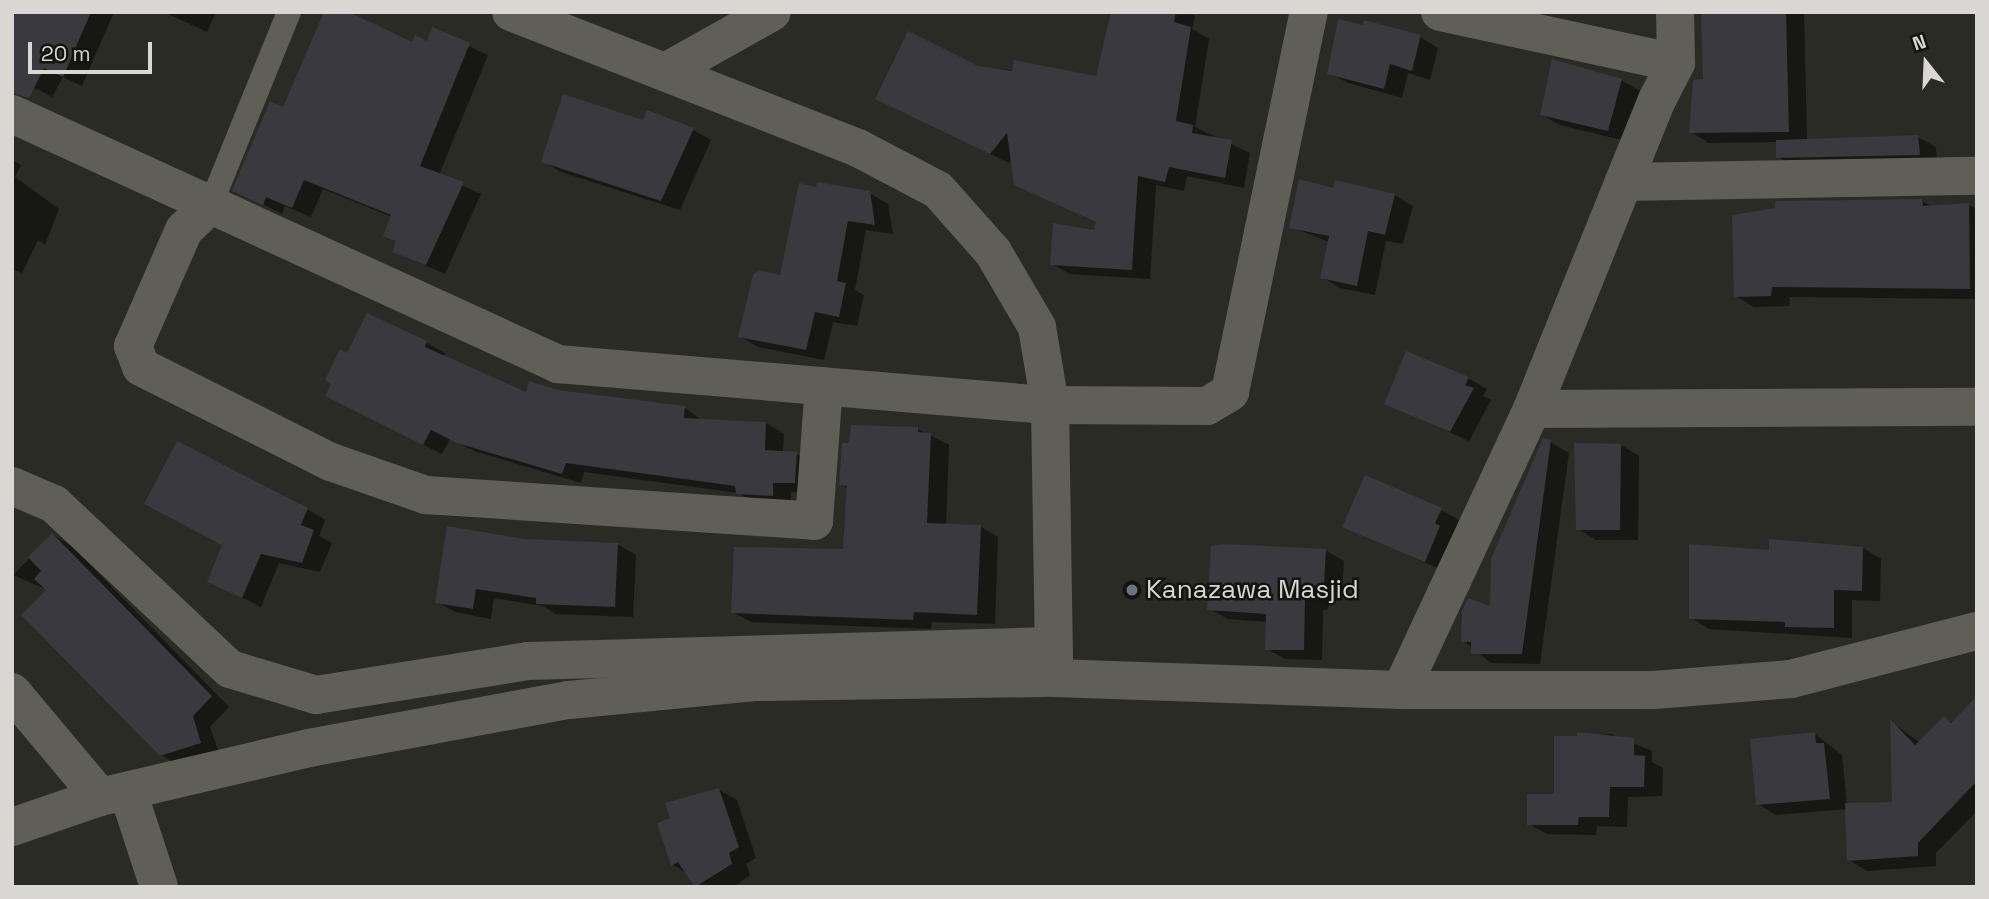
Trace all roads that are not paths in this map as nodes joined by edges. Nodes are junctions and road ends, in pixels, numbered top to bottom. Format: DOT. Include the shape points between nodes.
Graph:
graph roads {
  1 [pos="289,12"];
  2 [pos="511,12"];
  3 [pos="772,12"];
  4 [pos="1309,12"];
  5 [pos="1440,12"];
  6 [pos="1675,12"];
  7 [pos="1676,63"];
  8 [pos="667,71"];
  9 [pos="12,114"];
  10 [pos="1977,176"];
  11 [pos="1624,182"];
  12 [pos="211,204"];
  13 [pos="824,386"];
  14 [pos="1050,405"];
  15 [pos="1977,407"];
  16 [pos="1532,409"];
  17 [pos="12,486"];
  18 [pos="1977,631"];
  19 [pos="1054,662"];
  20 [pos="1401,690"];
  21 [pos="12,692"];
  22 [pos="114,794"];
  23 [pos="12,827"];
  24 [pos="159,887"];
  1 -- 12 [label="lane"];
  2 -- 8 [label="street"];
  3 -- 8 [label="street"];
  4 -- 14 [label="street" via="1230,392 1206,406"];
  5 -- 7 [label="street"];
  6 -- 7 [label="street"];
  7 -- 11 [label="street"];
  8 -- 14 [label="street" via="858,148 937,190 993,252 1037,327"];
  9 -- 12 [label="street"];
  10 -- 11 [label="street"];
  11 -- 16 [label="street"];
  12 -- 13 [label="street" via="558,364"];
  12 -- 13 [label="street" via="184,230 133,346 141,367 331,462 425,495 814,521"];
  13 -- 14 [label="street"];
  14 -- 19 [label="street"];
  15 -- 16 [label="street"];
  16 -- 20 [label="street"];
  17 -- 19 [label="street" via="54,504 230,669 316,695 528,661"];
  18 -- 20 [label="street" via="1791,679 1654,690"];
  19 -- 20 [label="street"];
  19 -- 22 [label="street" via="569,700 310,748"];
  21 -- 22 [label="street"];
  22 -- 23 [label="street"];
  22 -- 24 [label="street"];
}
